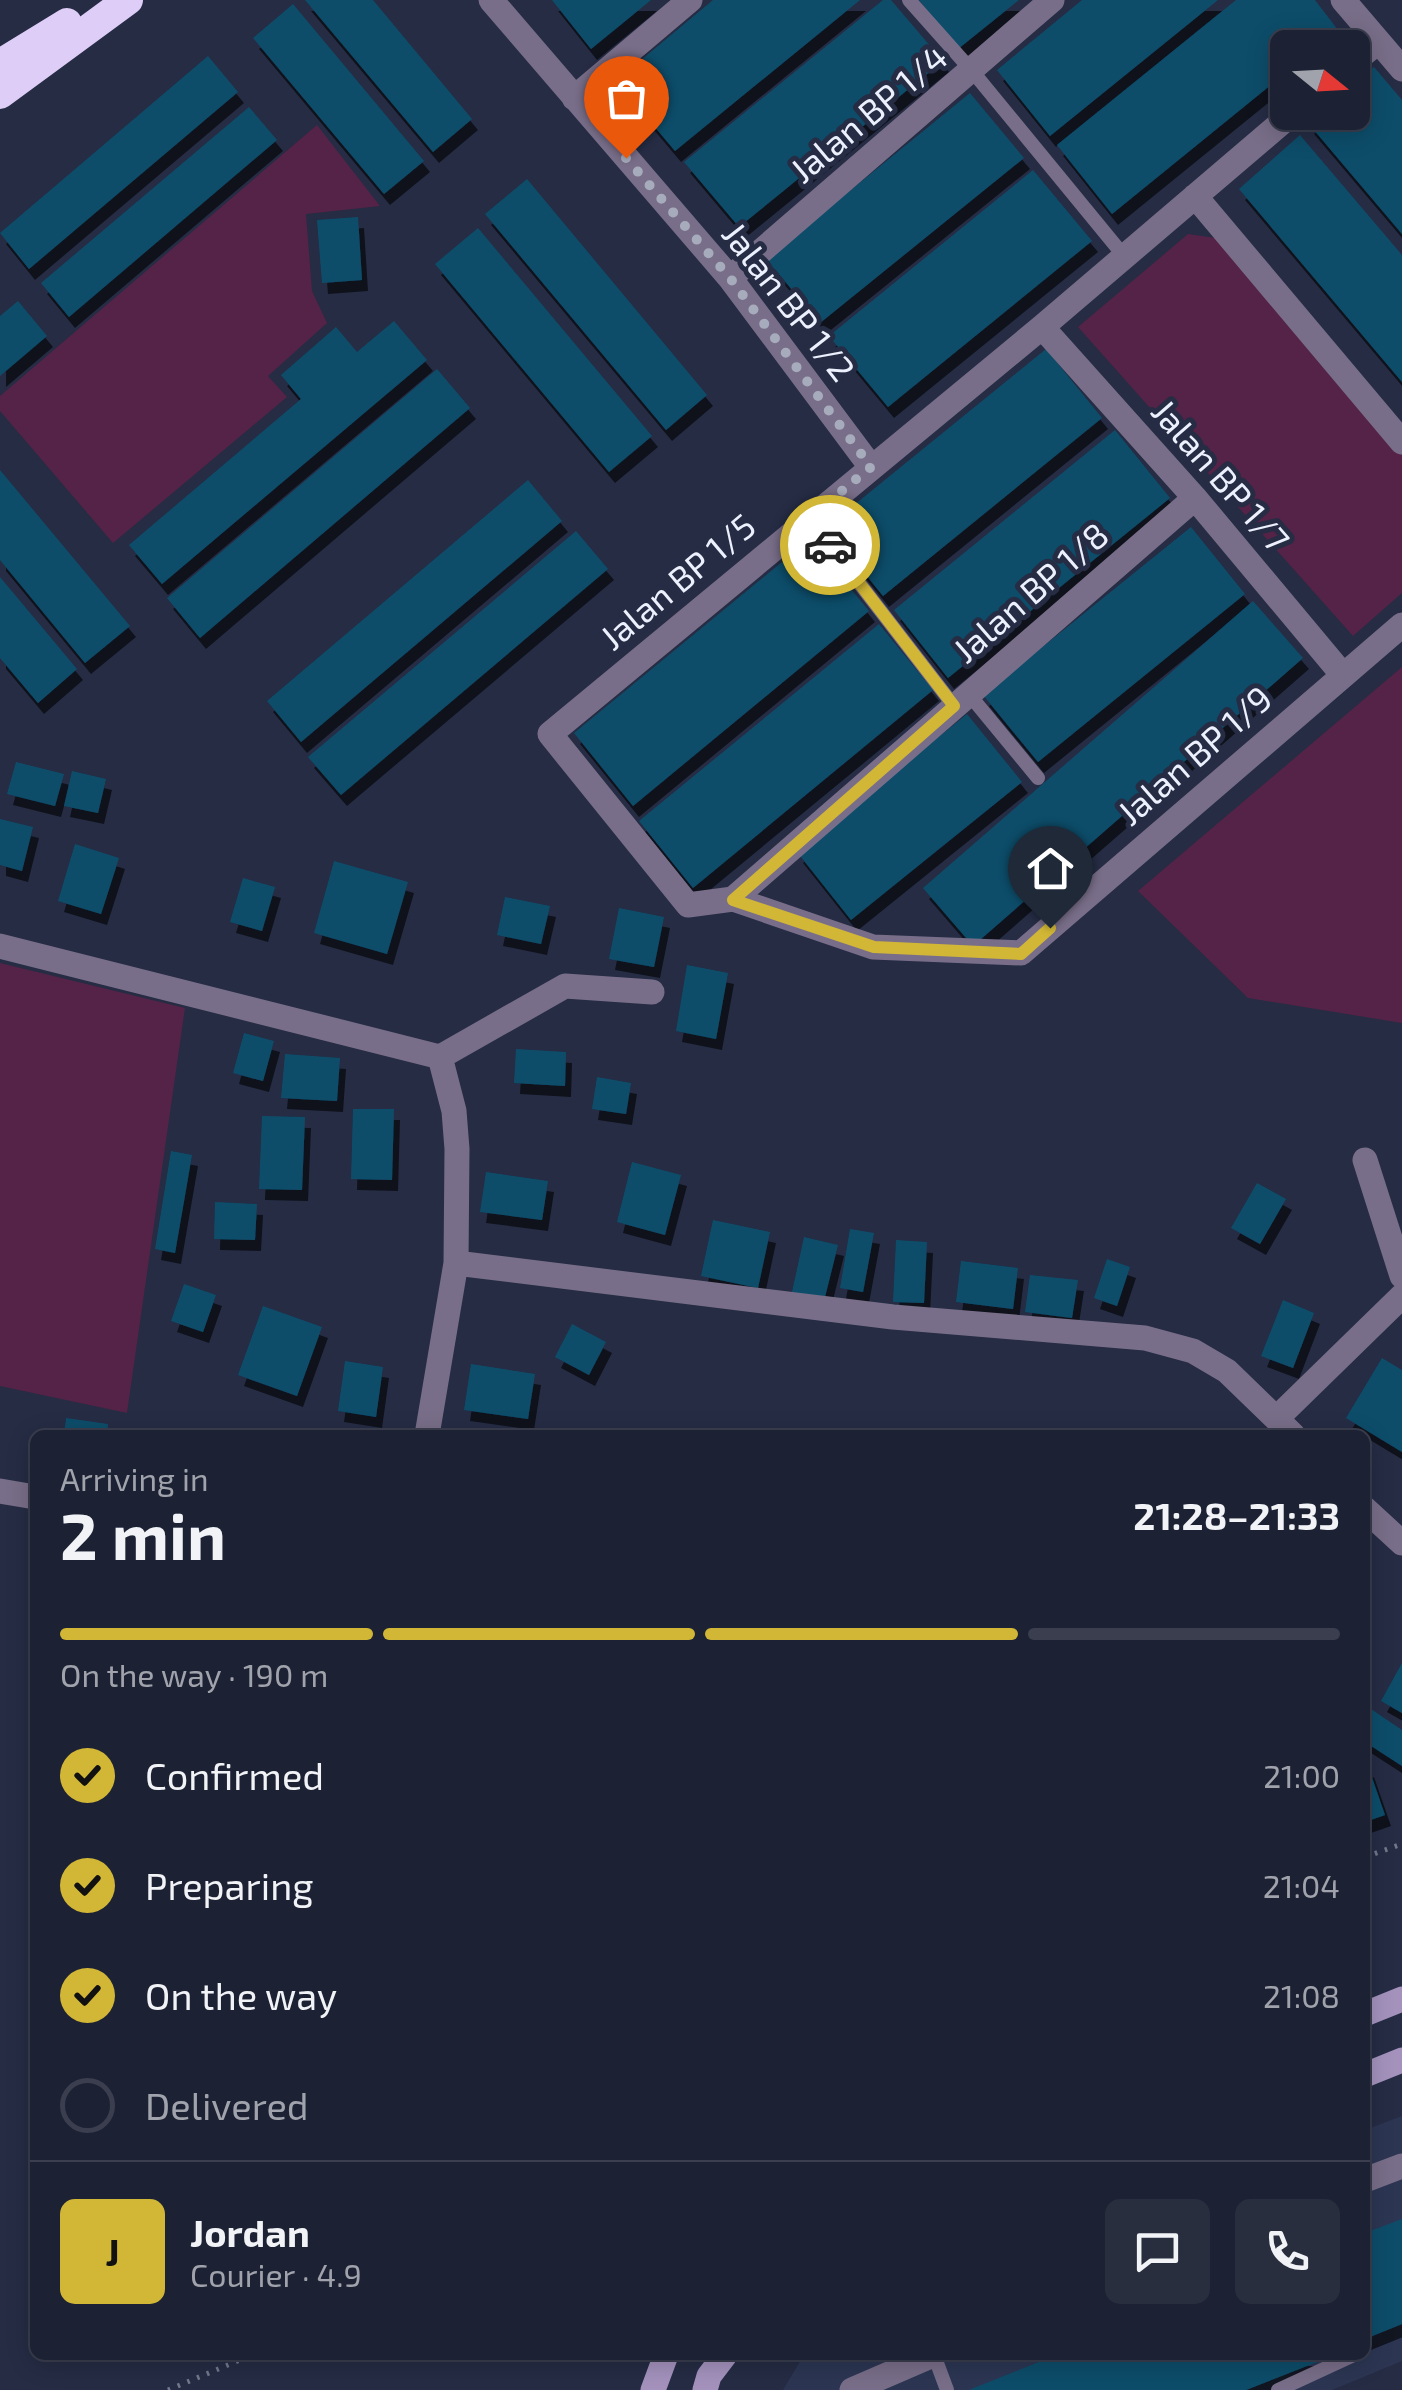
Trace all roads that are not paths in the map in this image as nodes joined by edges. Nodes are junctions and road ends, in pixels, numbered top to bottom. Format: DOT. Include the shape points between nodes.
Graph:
graph roads {
  1 [pos="103,0"];
  2 [pos="128,0"];
  3 [pos="491,0"];
  4 [pos="690,0"];
  5 [pos="909,0"];
  6 [pos="1052,0"];
  7 [pos="1346,1"];
  8 [pos="1378,42"];
  9 [pos="1370,48"];
  10 [pos="0,64"];
  11 [pos="1402,68"];
  12 [pos="973,72"];
  13 [pos="0,94"];
  14 [pos="574,98"];
  15 [pos="1273,130"];
  16 [pos="1195,196"];
  17 [pos="1124,256"];
  18 [pos="730,278"];
  19 [pos="1042,327"];
  20 [pos="1402,442"];
  21 [pos="871,467"];
  22 [pos="1196,498"];
  23 [pos="809,518"];
  24 [pos="1402,625"];
  25 [pos="1342,674"];
  26 [pos="961,700"];
  27 [pos="1038,778"];
  28 [pos="733,900"];
  29 [pos="688,904"];
  30 [pos="0,946"];
  31 [pos="652,992"];
  32 [pos="440,1057"];
  33 [pos="1365,1160"];
  34 [pos="456,1262"];
  35 [pos="1402,1276"];
  36 [pos="1402,1296"];
  37 [pos="1285,1426"];
  38 [pos="429,1430"];
  39 [pos="0,1491"];
  40 [pos="30,1496"];
  41 [pos="1370,1514"];
  42 [pos="1402,1543"];
  43 [pos="1402,1999"];
  44 [pos="1370,2012"];
  45 [pos="1402,2060"];
  46 [pos="1370,2073"];
  47 [pos="1402,2166"];
  48 [pos="1370,2178"];
  49 [pos="664,2360"];
  50 [pos="721,2360"];
  51 [pos="922,2360"];
  52 [pos="936,2360"];
  53 [pos="1343,2360"];
  54 [pos="652,2390"];
  55 [pos="705,2390"];
  56 [pos="852,2390"];
  57 [pos="946,2390"];
  58 [pos="1278,2390"];
  1 -- 10 [label="highway"];
  2 -- 13 [label="highway"];
  3 -- 14 [label="street, Jalan BP 1/2"];
  4 -- 14 [label="street"];
  5 -- 12 [label="lane"];
  6 -- 12 [label="street, Jalan BP 1/4"];
  7 -- 8 [label="street"];
  8 -- 9 [label="street"];
  8 -- 11 [label="street"];
  12 -- 17 [label="lane"];
  12 -- 18 [label="street, Jalan BP 1/4"];
  14 -- 18 [label="street, Jalan BP 1/2"];
  15 -- 16 [label="street, Jalan BP 1/5"];
  16 -- 17 [label="street, Jalan BP 1/5"];
  16 -- 20 [label="street"];
  17 -- 19 [label="street, Jalan BP 1/5"];
  18 -- 21 [label="street, Jalan BP 1/2"];
  19 -- 21 [label="street, Jalan BP 1/5"];
  19 -- 22 [label="street, Jalan BP 1/7"];
  21 -- 23 [label="street, Jalan BP 1/5"];
  22 -- 25 [label="street, Jalan BP 1/7"];
  22 -- 26 [label="street, Jalan BP 1/8"];
  23 -- 26 [label="lane"];
  23 -- 29 [label="street, Jalan BP 1/5" via="550,734"];
  24 -- 25 [label="street, Jalan BP 1/9"];
  25 -- 28 [label="street, Jalan BP 1/9" via="1021,954 874,947"];
  26 -- 27 [label="lane"];
  26 -- 28 [label="street, Jalan BP 1/8"];
  28 -- 29 [label="street, Jalan BP 1/9"];
  30 -- 32 [label="street"];
  31 -- 32 [label="street" via="565,986"];
  32 -- 34 [label="street" via="456,1130"];
  33 -- 35 [label="street"];
  34 -- 37 [label="street" via="893,1317 1145,1338 1227,1370"];
  34 -- 38 [label="street"];
  36 -- 37 [label="street"];
  39 -- 40 [label="street"];
  41 -- 42 [label="street"];
  43 -- 44 [label="street"];
  45 -- 46 [label="street"];
  47 -- 48 [label="street"];
  49 -- 54 [label="street"];
  50 -- 55 [label="street"];
  51 -- 56 [label="street"];
  52 -- 57 [label="lane"];
  53 -- 58 [label="lane"];
}
